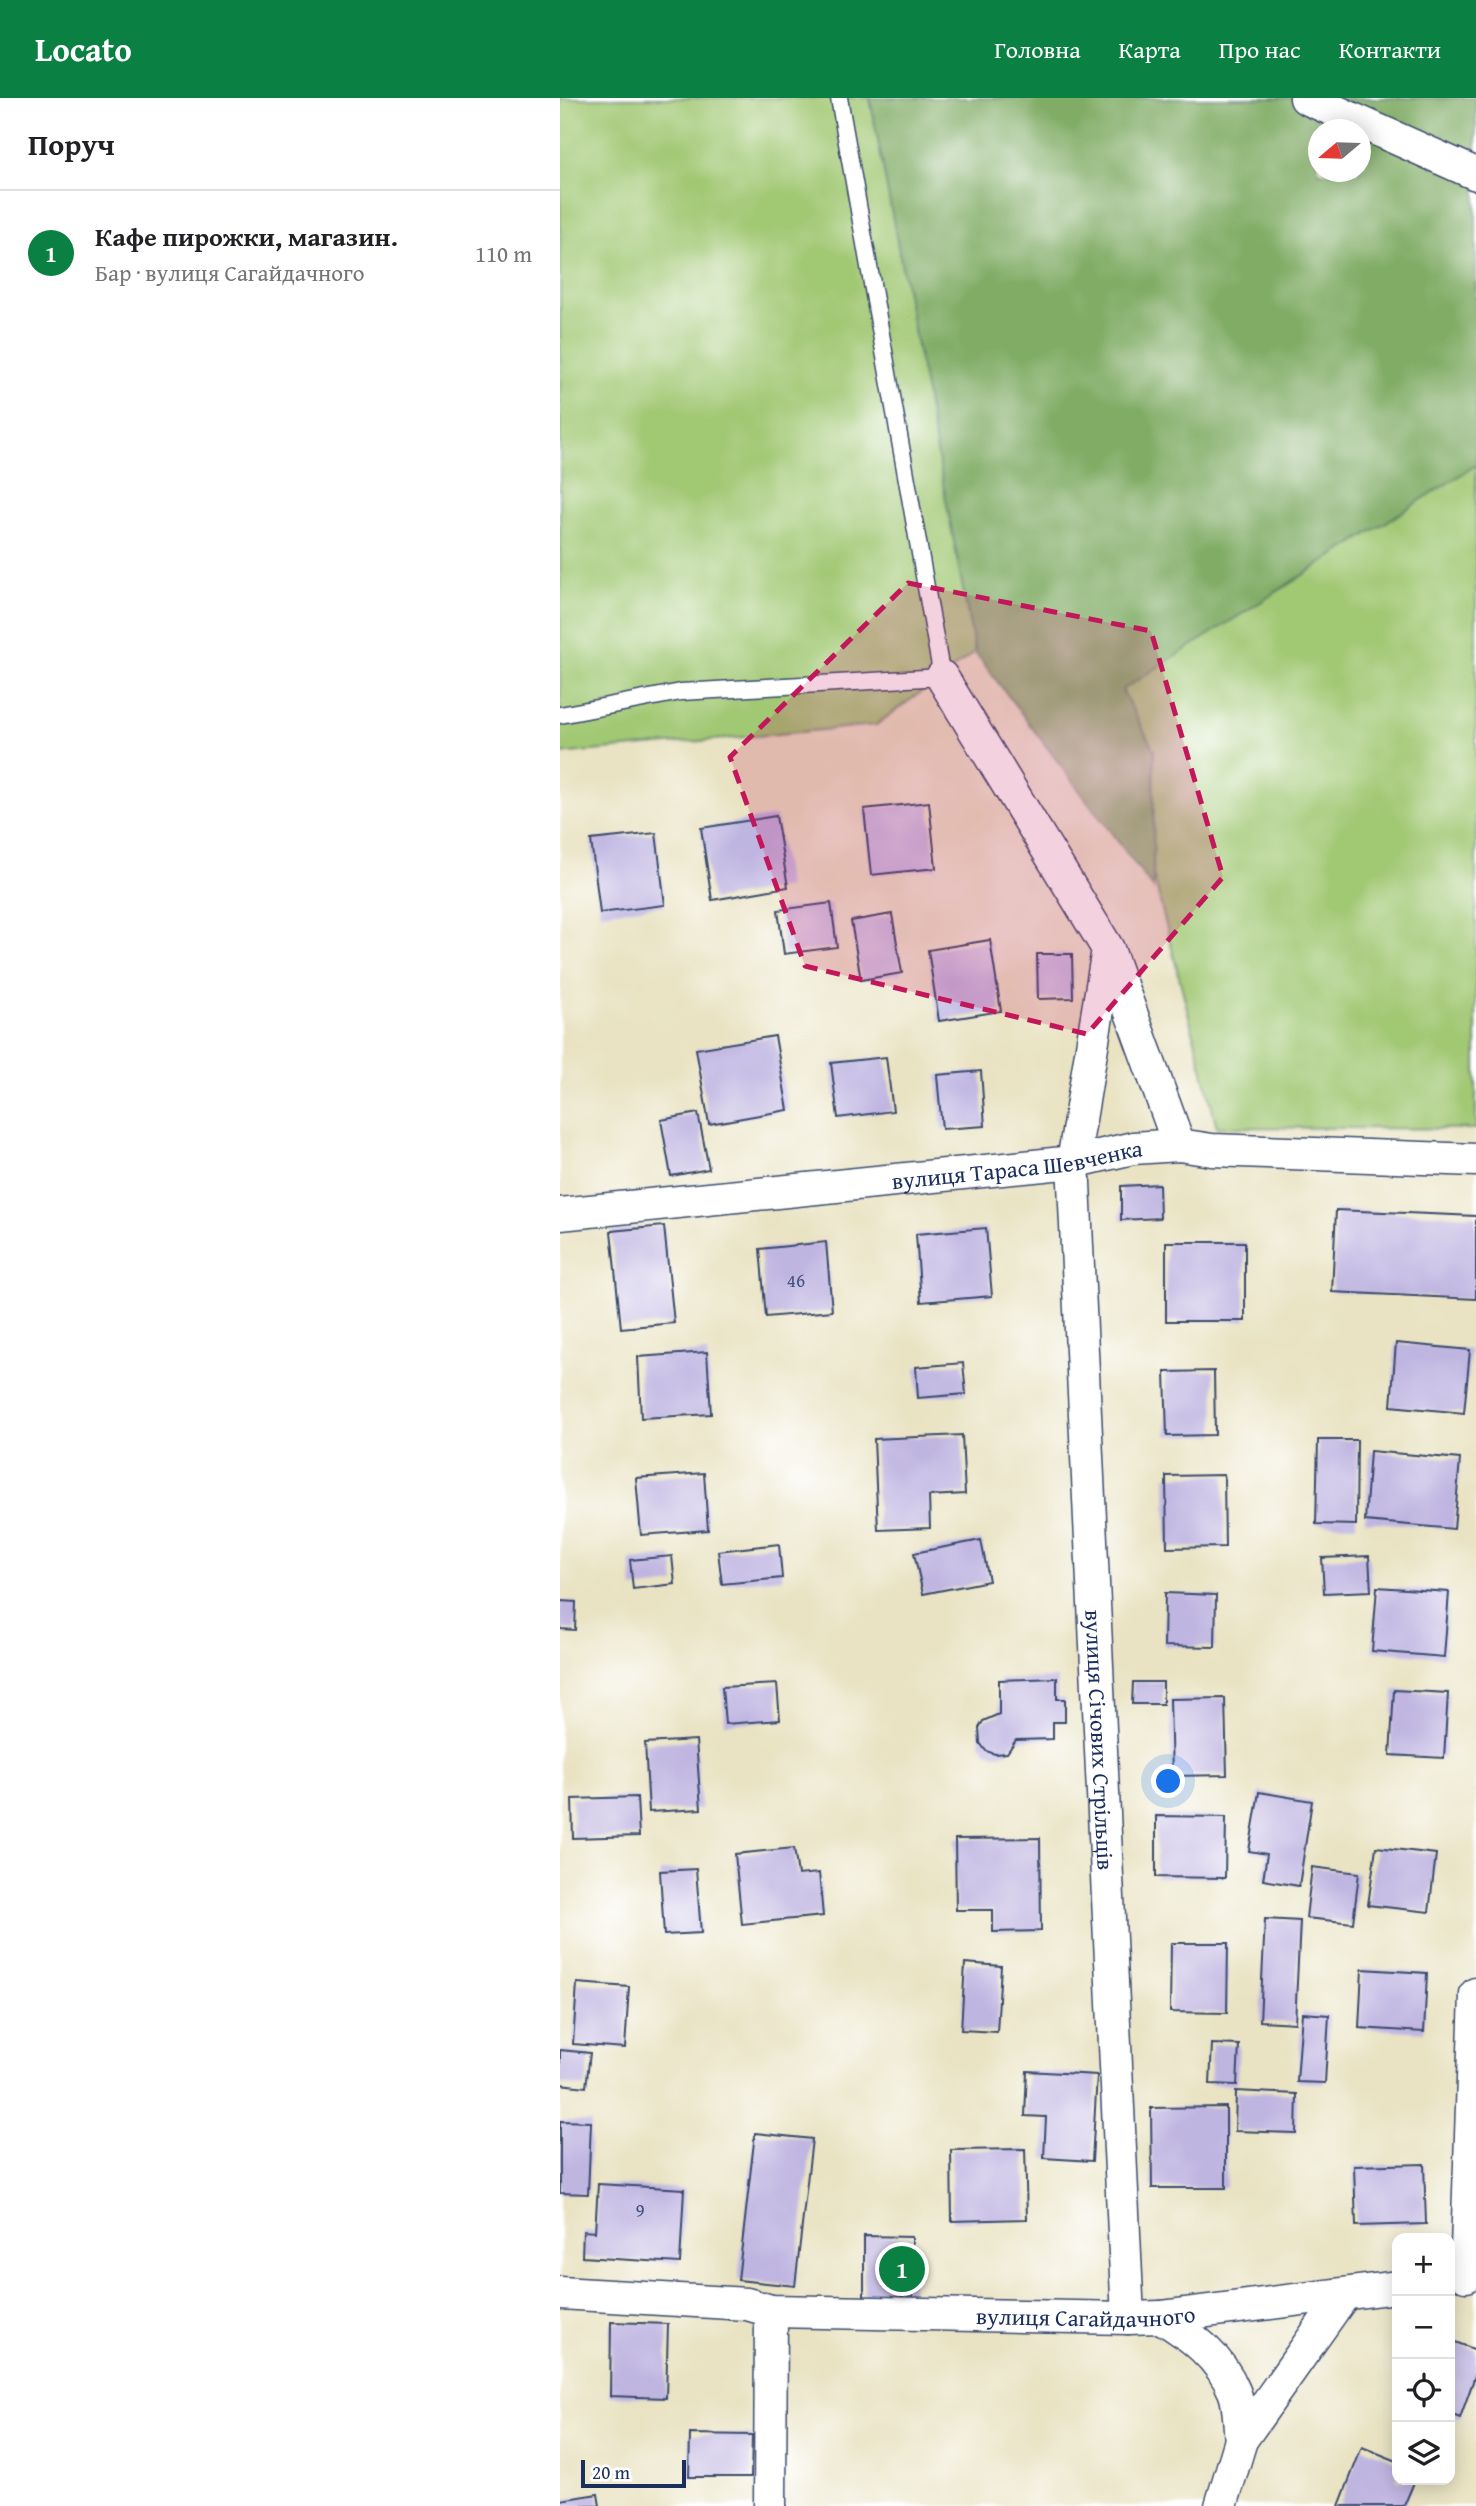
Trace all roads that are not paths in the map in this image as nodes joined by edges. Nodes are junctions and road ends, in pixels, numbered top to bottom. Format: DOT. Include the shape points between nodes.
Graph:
graph roads {
  1 [pos="839,98"];
  2 [pos="1307,98"];
  3 [pos="1476,174"];
  4 [pos="942,677"];
  5 [pos="560,715"];
  6 [pos="1108,949"];
  7 [pos="1179,1145"];
  8 [pos="1476,1160"];
  9 [pos="1073,1162"];
  10 [pos="560,1214"];
  11 [pos="1476,1994"];
  12 [pos="1464,2277"];
  13 [pos="1392,2288"];
  14 [pos="560,2293"];
  15 [pos="1343,2296"];
  16 [pos="771,2311"];
  17 [pos="1161,2317"];
  18 [pos="1128,2318"];
  19 [pos="1241,2440"];
  20 [pos="770,2506"];
  21 [pos="1221,2506"];
  1 -- 4 [label="lane"];
  2 -- 3 [label="street"];
  4 -- 5 [label="lane" via="681,692"];
  4 -- 6 [label="street"];
  6 -- 7 [label="street"];
  6 -- 9 [label="street, вулиця Січових Стрільців"];
  7 -- 8 [label="street, вулиця Тараса Шевченка"];
  7 -- 9 [label="street, вулиця Тараса Шевченка" via="1133,1148"];
  9 -- 10 [label="street, вулиця Тараса Шевченка"];
  9 -- 18 [label="street, вулиця Січових Стрільців"];
  11 -- 12 [label="street"];
  13 -- 15 [label="street, вулиця Сагайдачного"];
  14 -- 16 [label="street, вулиця Сагайдачного" via="747,2304"];
  15 -- 17 [label="street, вулиця Сагайдачного"];
  15 -- 19 [label="street"];
  16 -- 18 [label="street, вулиця Сагайдачного"];
  16 -- 20 [label="street"];
  17 -- 18 [label="street, вулиця Сагайдачного"];
  17 -- 19 [label="street" via="1193,2337 1216,2361 1235,2392"];
  19 -- 21 [label="street"];
}
